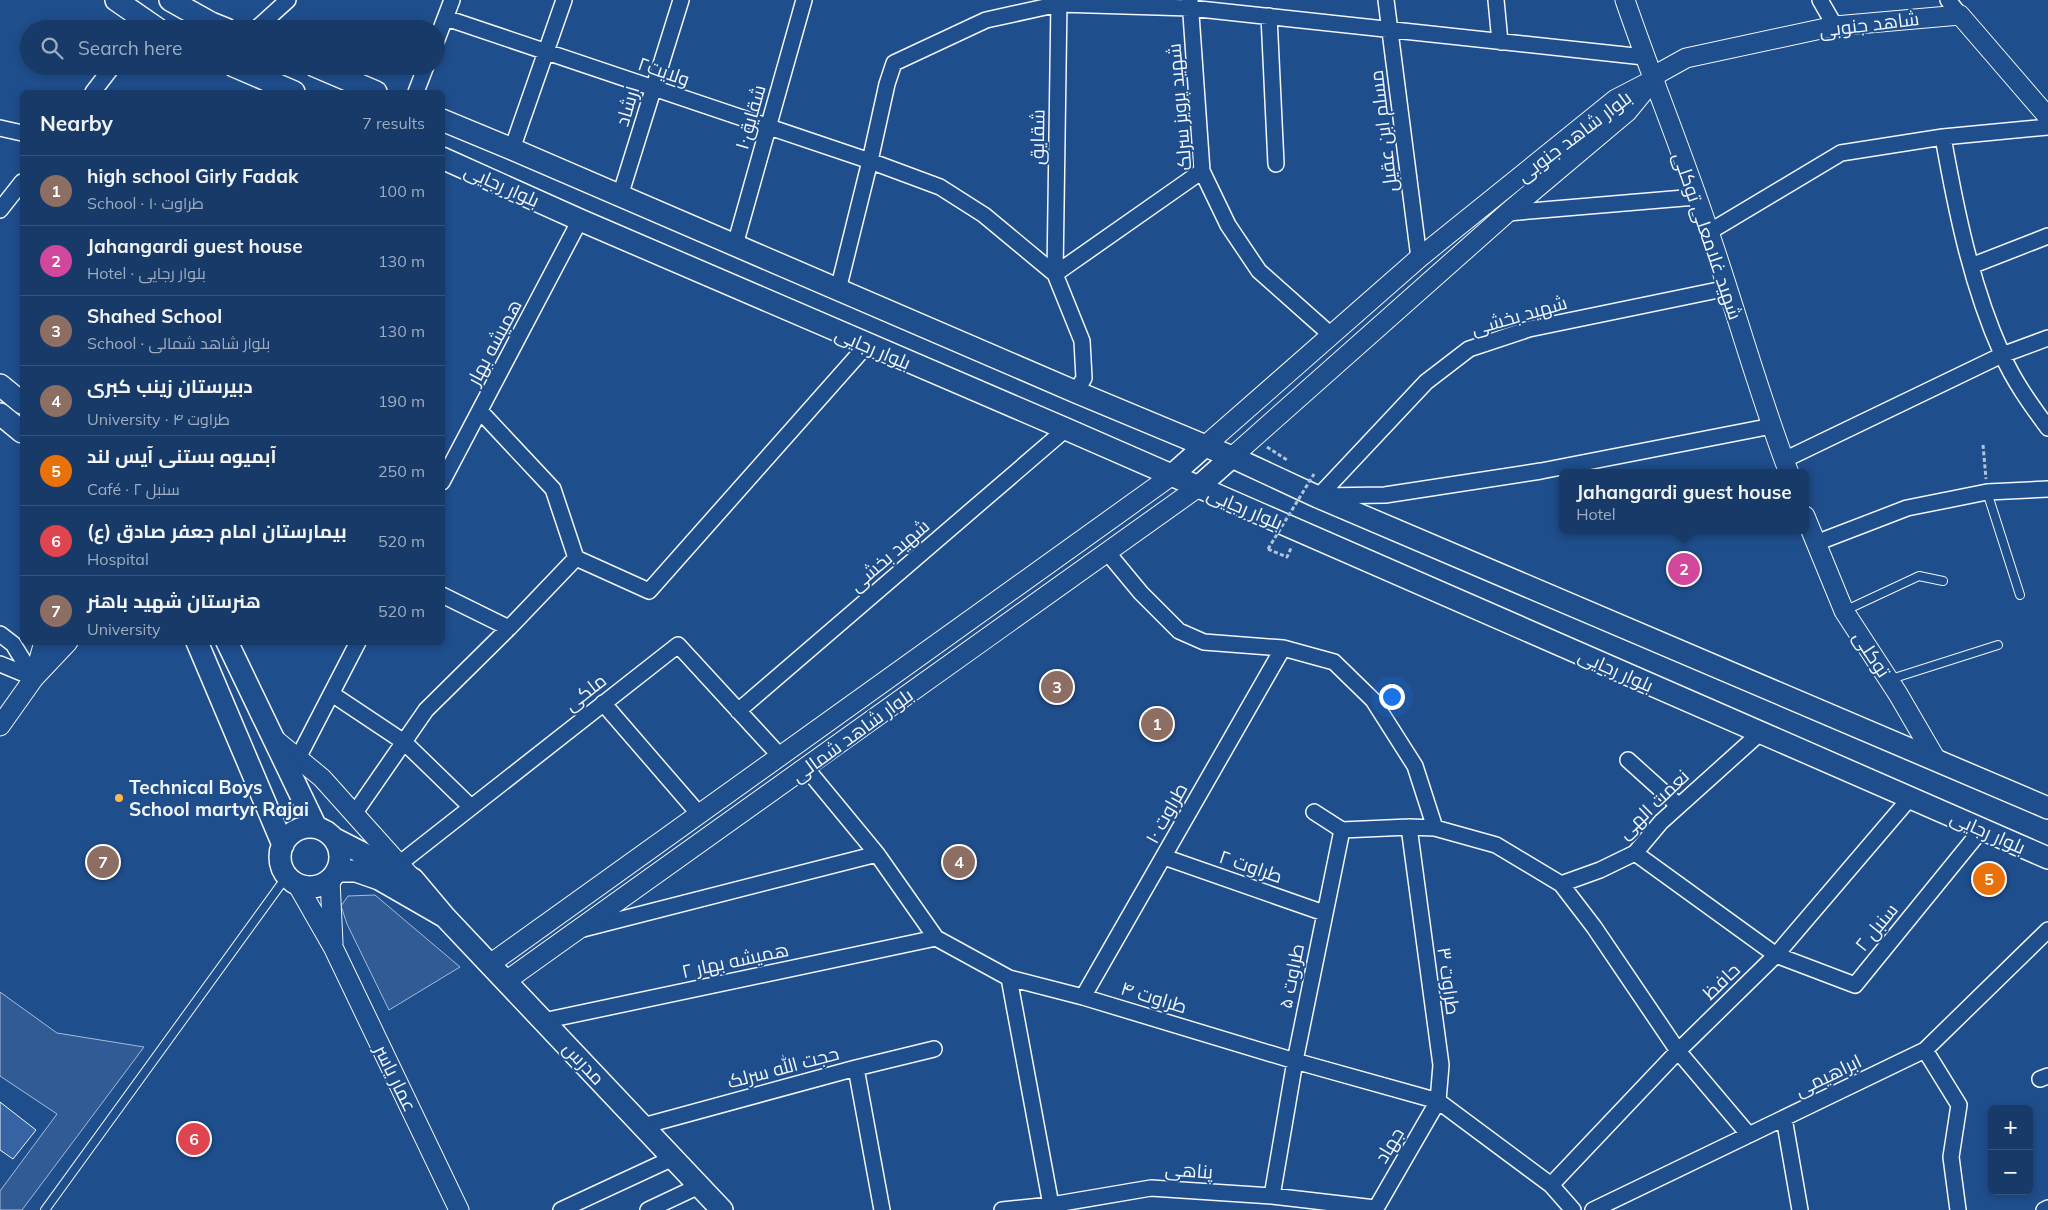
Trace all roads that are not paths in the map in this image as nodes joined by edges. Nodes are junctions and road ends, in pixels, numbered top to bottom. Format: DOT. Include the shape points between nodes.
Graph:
graph roads {
  1 [pos="116,0"];
  2 [pos="170,0"];
  3 [pos="288,0"];
  4 [pos="452,0"];
  5 [pos="564,0"];
  6 [pos="681,0"];
  7 [pos="804,0"];
  8 [pos="1386,0"];
  9 [pos="1496,0"];
  10 [pos="1625,0"];
  11 [pos="1820,0"];
  12 [pos="1059,2"];
  13 [pos="1190,4"];
  14 [pos="1954,7"];
  15 [pos="1270,16"];
  16 [pos="446,18"];
  17 [pos="140,20"];
  18 [pos="206,20"];
  19 [pos="266,20"];
  20 [pos="1835,26"];
  21 [pos="1391,30"];
  22 [pos="1500,42"];
  23 [pos="546,52"];
  24 [pos="1644,57"];
  25 [pos="106,75"];
  26 [pos="255,75"];
  27 [pos="336,75"];
  28 [pos="423,75"];
  29 [pos="1652,80"];
  30 [pos="654,88"];
  31 [pos="95,90"];
  32 [pos="289,90"];
  33 [pos="371,90"];
  34 [pos="417,90"];
  35 [pos="2048,117"];
  36 [pos="445,121"];
  37 [pos="768,127"];
  38 [pos="2048,127"];
  39 [pos="0,128"];
  40 [pos="20,132"];
  41 [pos="1943,137"];
  42 [pos="512,149"];
  43 [pos="870,161"];
  44 [pos="1276,164"];
  45 [pos="446,165"];
  46 [pos="1202,171"];
  47 [pos="20,185"];
  48 [pos="620,196"];
  49 [pos="1696,197"];
  50 [pos="0,210"];
  51 [pos="1507,213"];
  52 [pos="580,220"];
  53 [pos="1710,232"];
  54 [pos="2048,236"];
  55 [pos="735,245"];
  56 [pos="1419,258"];
  57 [pos="1972,266"];
  58 [pos="1055,274"];
  59 [pos="1728,288"];
  60 [pos="838,290"];
  61 [pos="1331,335"];
  62 [pos="2048,338"];
  63 [pos="867,345"];
  64 [pos="2002,355"];
  65 [pos="0,385"];
  66 [pos="1076,392"];
  67 [pos="20,401"];
  68 [pos="480,410"];
  69 [pos="0,414"];
  70 [pos="1772,426"];
  71 [pos="2048,428"];
  72 [pos="1066,429"];
  73 [pos="20,430"];
  74 [pos="1206,445"];
  75 [pos="1232,456"];
  76 [pos="1786,466"];
  77 [pos="445,476"];
  78 [pos="1171,476"];
  79 [pos="1197,488"];
  80 [pos="2048,489"];
  81 [pos="1988,492"];
  82 [pos="1318,497"];
  83 [pos="1809,526"];
  84 [pos="1816,543"];
  85 [pos="1107,552"];
  86 [pos="576,558"];
  87 [pos="1943,581"];
  88 [pos="2020,595"];
  89 [pos="445,596"];
  90 [pos="1844,611"];
  91 [pos="509,628"];
  92 [pos="0,634"];
  93 [pos="43,645"];
  94 [pos="65,645"];
  95 [pos="199,645"];
  96 [pos="228,645"];
  97 [pos="356,645"];
  98 [pos="1998,645"];
  99 [pos="1283,648"];
  100 [pos="0,664"];
  101 [pos="34,678"];
  102 [pos="1888,680"];
  103 [pos="332,694"];
  104 [pos="603,704"];
  105 [pos="738,711"];
  106 [pos="0,726"];
  107 [pos="1760,733"];
  108 [pos="272,736"];
  109 [pos="404,742"];
  110 [pos="780,756"];
  111 [pos="298,758"];
  112 [pos="1628,760"];
  113 [pos="1937,761"];
  114 [pos="806,768"];
  115 [pos="1910,798"];
  116 [pos="1678,806"];
  117 [pos="471,807"];
  118 [pos="2048,808"];
  119 [pos="1314,812"];
  120 [pos="354,814"];
  121 [pos="699,814"];
  122 [pos="316,827"];
  123 [pos="1409,827"];
  124 [pos="1435,828"];
  125 [pos="1982,829"];
  126 [pos="1342,830"];
  127 [pos="335,840"];
  128 [pos="283,845"];
  129 [pos="1635,853"];
  130 [pos="877,854"];
  131 [pos="1164,857"];
  132 [pos="2048,858"];
  133 [pos="399,864"];
  134 [pos="333,876"];
  135 [pos="413,879"];
  136 [pos="292,880"];
  137 [pos="1561,884"];
  138 [pos="1324,913"];
  139 [pos="445,917"];
  140 [pos="578,930"];
  141 [pos="2048,930"];
  142 [pos="936,938"];
  143 [pos="333,947"];
  144 [pos="1776,955"];
  145 [pos="490,964"];
  146 [pos="1009,978"];
  147 [pos="506,982"];
  148 [pos="1083,997"];
  149 [pos="543,1021"];
  150 [pos="934,1049"];
  151 [pos="1678,1050"];
  152 [pos="1925,1050"];
  153 [pos="1295,1061"];
  154 [pos="856,1068"];
  155 [pos="1438,1101"];
  156 [pos="1784,1118"];
  157 [pos="643,1126"];
  158 [pos="1749,1135"];
  159 [pos="673,1158"];
  160 [pos="1551,1185"];
  161 [pos="699,1186"];
  162 [pos="1272,1196"];
  163 [pos="1051,1204"];
  164 [pos="2048,1208"];
  165 [pos="1375,1209"];
  166 [pos="45,1210"];
  167 [pos="459,1210"];
  168 [pos="562,1210"];
  169 [pos="648,1210"];
  170 [pos="722,1210"];
  171 [pos="882,1210"];
  172 [pos="1002,1210"];
  173 [pos="1573,1210"];
  174 [pos="1593,1210"];
  175 [pos="1800,1210"];
  176 [pos="1958,1210"];
  177 [pos="2044,1210"];
  1 -- 17 [label="main road"];
  2 -- 18 [label="main road"];
  3 -- 19 [label="street"];
  4 -- 16 [label="street"];
  5 -- 23 [label="street"];
  6 -- 30 [label="street, ارشاد"];
  7 -- 37 [label="street, شقایق۱۰"];
  8 -- 21 [label="street, مسلم ابن عقیل"];
  9 -- 22 [label="street"];
  10 -- 24 [label="street, شهید غلامعلی توکلی"];
  11 -- 20 [label="street"];
  12 -- 13 [label="street"];
  12 -- 43 [label="street" via="986,20 894,63"];
  12 -- 58 [label="street, شقایق"];
  13 -- 15 [label="street"];
  13 -- 46 [label="street, شهید پرویز سرلک"];
  14 -- 20 [label="street, شاهد جنوبی"];
  14 -- 35 [label="street, شاهد جنوبی"];
  15 -- 21 [label="street"];
  15 -- 44 [label="street"];
  16 -- 23 [label="street, ولایت۲"];
  20 -- 29 [label="street, شاهد جنوبی" via="1686,58 1658,73"];
  21 -- 22 [label="street"];
  21 -- 56 [label="street, مسلم ابن عقیل"];
  22 -- 24 [label="street"];
  23 -- 30 [label="street, ولایت۲"];
  23 -- 42 [label="street"];
  24 -- 29 [label="street, شهید غلامعلی توکلی"];
  25 -- 31 [label="street"];
  26 -- 32 [label="main road"];
  27 -- 33 [label="main road"];
  28 -- 34 [label="street"];
  29 -- 49 [label="street, شهید غلامعلی توکلی"];
  29 -- 51 [label="street, بلوار شاهد جنوبی" via="1627,112"];
  29 -- 56 [label="street, بلوار شاهد جنوبی" via="1616,99"];
  30 -- 37 [label="street, ولایت۲"];
  30 -- 48 [label="street, ارشاد"];
  36 -- 42 [label="main road, بلوار رجایی"];
  37 -- 43 [label="street, ولایت۲"];
  37 -- 55 [label="street, شقایق۱۰"];
  38 -- 41 [label="street"];
  39 -- 40 [label="street"];
  41 -- 53 [label="street" via="1841,153"];
  41 -- 57 [label="street" via="1957,213"];
  42 -- 48 [label="main road, بلوار رجایی"];
  43 -- 58 [label="street, ولایت۲" via="940,187 984,215"];
  43 -- 60 [label="street"];
  45 -- 52 [label="main road, بلوار رجایی"];
  46 -- 58 [label="street"];
  46 -- 61 [label="street, شهید پرویز سرلک" via="1228,225 1259,271"];
  47 -- 50 [label="street"];
  48 -- 55 [label="main road, بلوار رجایی"];
  49 -- 51 [label="street"];
  49 -- 53 [label="street, شهید غلامعلی توکلی"];
  51 -- 75 [label="street, بلوار شاهد جنوبی"];
  52 -- 63 [label="main road, بلوار رجایی"];
  52 -- 68 [label="street, همیشه بهار"];
  53 -- 59 [label="street, شهید غلامعلی توکلی"];
  54 -- 57 [label="street"];
  55 -- 60 [label="main road, بلوار رجایی"];
  56 -- 61 [label="street, بلوار شاهد جنوبی"];
  57 -- 64 [label="street"];
  58 -- 66 [label="street" via="1082,341 1084,378"];
  59 -- 70 [label="street, شهید غلامعلی توکلی"];
  59 -- 82 [label="street, شهید بخشی" via="1529,328 1469,349 1426,382"];
  60 -- 66 [label="main road, بلوار رجایی"];
  61 -- 74 [label="street, بلوار شاهد جنوبی"];
  62 -- 64 [label="street"];
  63 -- 72 [label="main road, بلوار رجایی"];
  63 -- 86 [label="street" via="649,591"];
  64 -- 71 [label="street"];
  64 -- 76 [label="street"];
  65 -- 67 [label="main road"];
  66 -- 74 [label="main road, بلوار رجایی"];
  68 -- 77 [label="street, همیشه بهار"];
  68 -- 86 [label="street" via="553,489"];
  69 -- 73 [label="main road"];
  70 -- 76 [label="street, شهید غلامعلی توکلی"];
  70 -- 82 [label="street" via="1541,471 1385,494"];
  72 -- 78 [label="main road, بلوار رجایی"];
  72 -- 105 [label="street, شهید بخشی"];
  74 -- 75 [label="main road, بلوار رجایی"];
  74 -- 78 [label="main road"];
  75 -- 79 [label="main road"];
  75 -- 82 [label="main road, بلوار رجایی"];
  78 -- 79 [label="main road, بلوار رجایی"];
  78 -- 110 [label="street, بلوار شاهد شمالی"];
  79 -- 85 [label="street, بلوار شاهد شمالی"];
  79 -- 107 [label="main road, بلوار رجایی"];
  80 -- 81 [label="street"];
  81 -- 84 [label="street" via="1907,508"];
  81 -- 88 [label="lane"];
  82 -- 113 [label="main road, بلوار رجایی"];
  83 -- 84 [label="street"];
  84 -- 90 [label="street, توکلی"];
  85 -- 99 [label="street" via="1179,631 1204,642"];
  85 -- 114 [label="street, بلوار شاهد شمالی"];
  86 -- 91 [label="street"];
  87 -- 90 [label="lane" via="1919,576"];
  89 -- 91 [label="street"];
  90 -- 102 [label="street, توکلی"];
  91 -- 109 [label="street" via="426,710"];
  92 -- 101 [label="street" via="13,644"];
  93 -- 101 [label="street"];
  94 -- 101 [label="street"];
  95 -- 128 [label="main road"];
  96 -- 108 [label="main road"];
  97 -- 103 [label="street"];
  98 -- 102 [label="lane"];
  99 -- 124 [label="street" via="1334,662 1373,700 1414,766"];
  99 -- 131 [label="street, طراوت ۱۰"];
  100 -- 101 [label="street"];
  101 -- 106 [label="street"];
  102 -- 113 [label="street, توکلی"];
  103 -- 109 [label="street"];
  103 -- 111 [label="street"];
  104 -- 105 [label="street, ملکی" via="678,645"];
  104 -- 117 [label="street, ملکی"];
  104 -- 121 [label="street"];
  105 -- 110 [label="street, ملکی"];
  107 -- 115 [label="main road, بلوار رجایی"];
  107 -- 116 [label="street, نعمت الهی"];
  108 -- 111 [label="street"];
  108 -- 122 [label="main road"];
  109 -- 117 [label="street"];
  109 -- 120 [label="street"];
  110 -- 121 [label="street, بلوار شاهد شمالی"];
  111 -- 120 [label="street" via="322,778"];
  112 -- 116 [label="street"];
  113 -- 118 [label="main road, بلوار رجایی"];
  114 -- 130 [label="street, طراوت ۴"];
  114 -- 140 [label="street, بلوار شاهد شمالی"];
  115 -- 125 [label="main road, بلوار رجایی"];
  115 -- 144 [label="street, حافظ"];
  116 -- 129 [label="street, نعمت الهی"];
  117 -- 133 [label="street, ملکی"];
  119 -- 126 [label="street"];
  120 -- 133 [label="street"];
  121 -- 145 [label="street, بلوار شاهد شمالی"];
  122 -- 127 [label="main road"];
  122 -- 128 [label="main road" via="296,830"];
  123 -- 124 [label="street"];
  123 -- 126 [label="street"];
  123 -- 155 [label="street, طراوت ۳" via="1440,1065"];
  124 -- 137 [label="street" via="1496,845"];
  125 -- 132 [label="main road, بلوار رجایی"];
  125 -- 144 [label="street, سنبل ۲" via="1855,985"];
  126 -- 138 [label="street, طراوت ۵"];
  127 -- 134 [label="main road" via="340,850 340,861"];
  127 -- 135 [label="main road, مدرس"];
  128 -- 136 [label="main road" via="280,861"];
  129 -- 137 [label="street, نعمت الهی"];
  129 -- 144 [label="street"];
  130 -- 140 [label="street"];
  130 -- 142 [label="street, طراوت ۴"];
  131 -- 138 [label="street, طراوت ۲"];
  131 -- 148 [label="street, طراوت ۱۰"];
  133 -- 135 [label="street"];
  134 -- 136 [label="main road" via="320,885 308,887"];
  134 -- 139 [label="main road, مدرس" via="356,871 379,879"];
  134 -- 143 [label="street, عمار یاسر"];
  135 -- 139 [label="main road, مدرس"];
  136 -- 143 [label="street, عمار یاسر"];
  136 -- 166 [label="lane"];
  137 -- 151 [label="street"];
  138 -- 153 [label="street, طراوت ۵"];
  139 -- 145 [label="main road, مدرس"];
  140 -- 147 [label="street, بلوار شاهد شمالی"];
  141 -- 152 [label="street, ابراهیمی"];
  142 -- 146 [label="street, طراوت ۴"];
  142 -- 149 [label="street, همیشه بهار ۲"];
  143 -- 167 [label="street, عمار یاسر"];
  144 -- 151 [label="street, حافظ"];
  145 -- 147 [label="main road, مدرس"];
  146 -- 148 [label="street, طراوت ۴"];
  146 -- 163 [label="street"];
  147 -- 149 [label="main road, مدرس"];
  148 -- 153 [label="street, طراوت ۴"];
  149 -- 157 [label="main road, مدرس"];
  150 -- 154 [label="street, حجت الله سرلک"];
  151 -- 158 [label="street"];
  151 -- 160 [label="street, حافظ"];
  152 -- 156 [label="street, ابراهیمی"];
  152 -- 176 [label="street" via="1959,1104 1951,1157"];
  153 -- 155 [label="street, طراوت ۴"];
  153 -- 162 [label="street, طراوت ۵"];
  154 -- 157 [label="street, حجت الله سرلک"];
  154 -- 171 [label="street"];
  155 -- 160 [label="street, طراوت ۴"];
  155 -- 165 [label="street, جهاد"];
  156 -- 158 [label="street, ابراهیمی"];
  156 -- 175 [label="street"];
  157 -- 159 [label="main road, مدرس"];
  158 -- 174 [label="street, ابراهیمی"];
  159 -- 161 [label="main road, مدرس"];
  159 -- 168 [label="street"];
  160 -- 173 [label="street, طراوت ۴"];
  161 -- 169 [label="street"];
  161 -- 170 [label="main road, مدرس"];
  162 -- 163 [label="street, پناهی" via="1150,1188"];
  162 -- 165 [label="street, پناهی"];
  163 -- 172 [label="street, پناهی"];
  164 -- 177 [label="street"];
}
